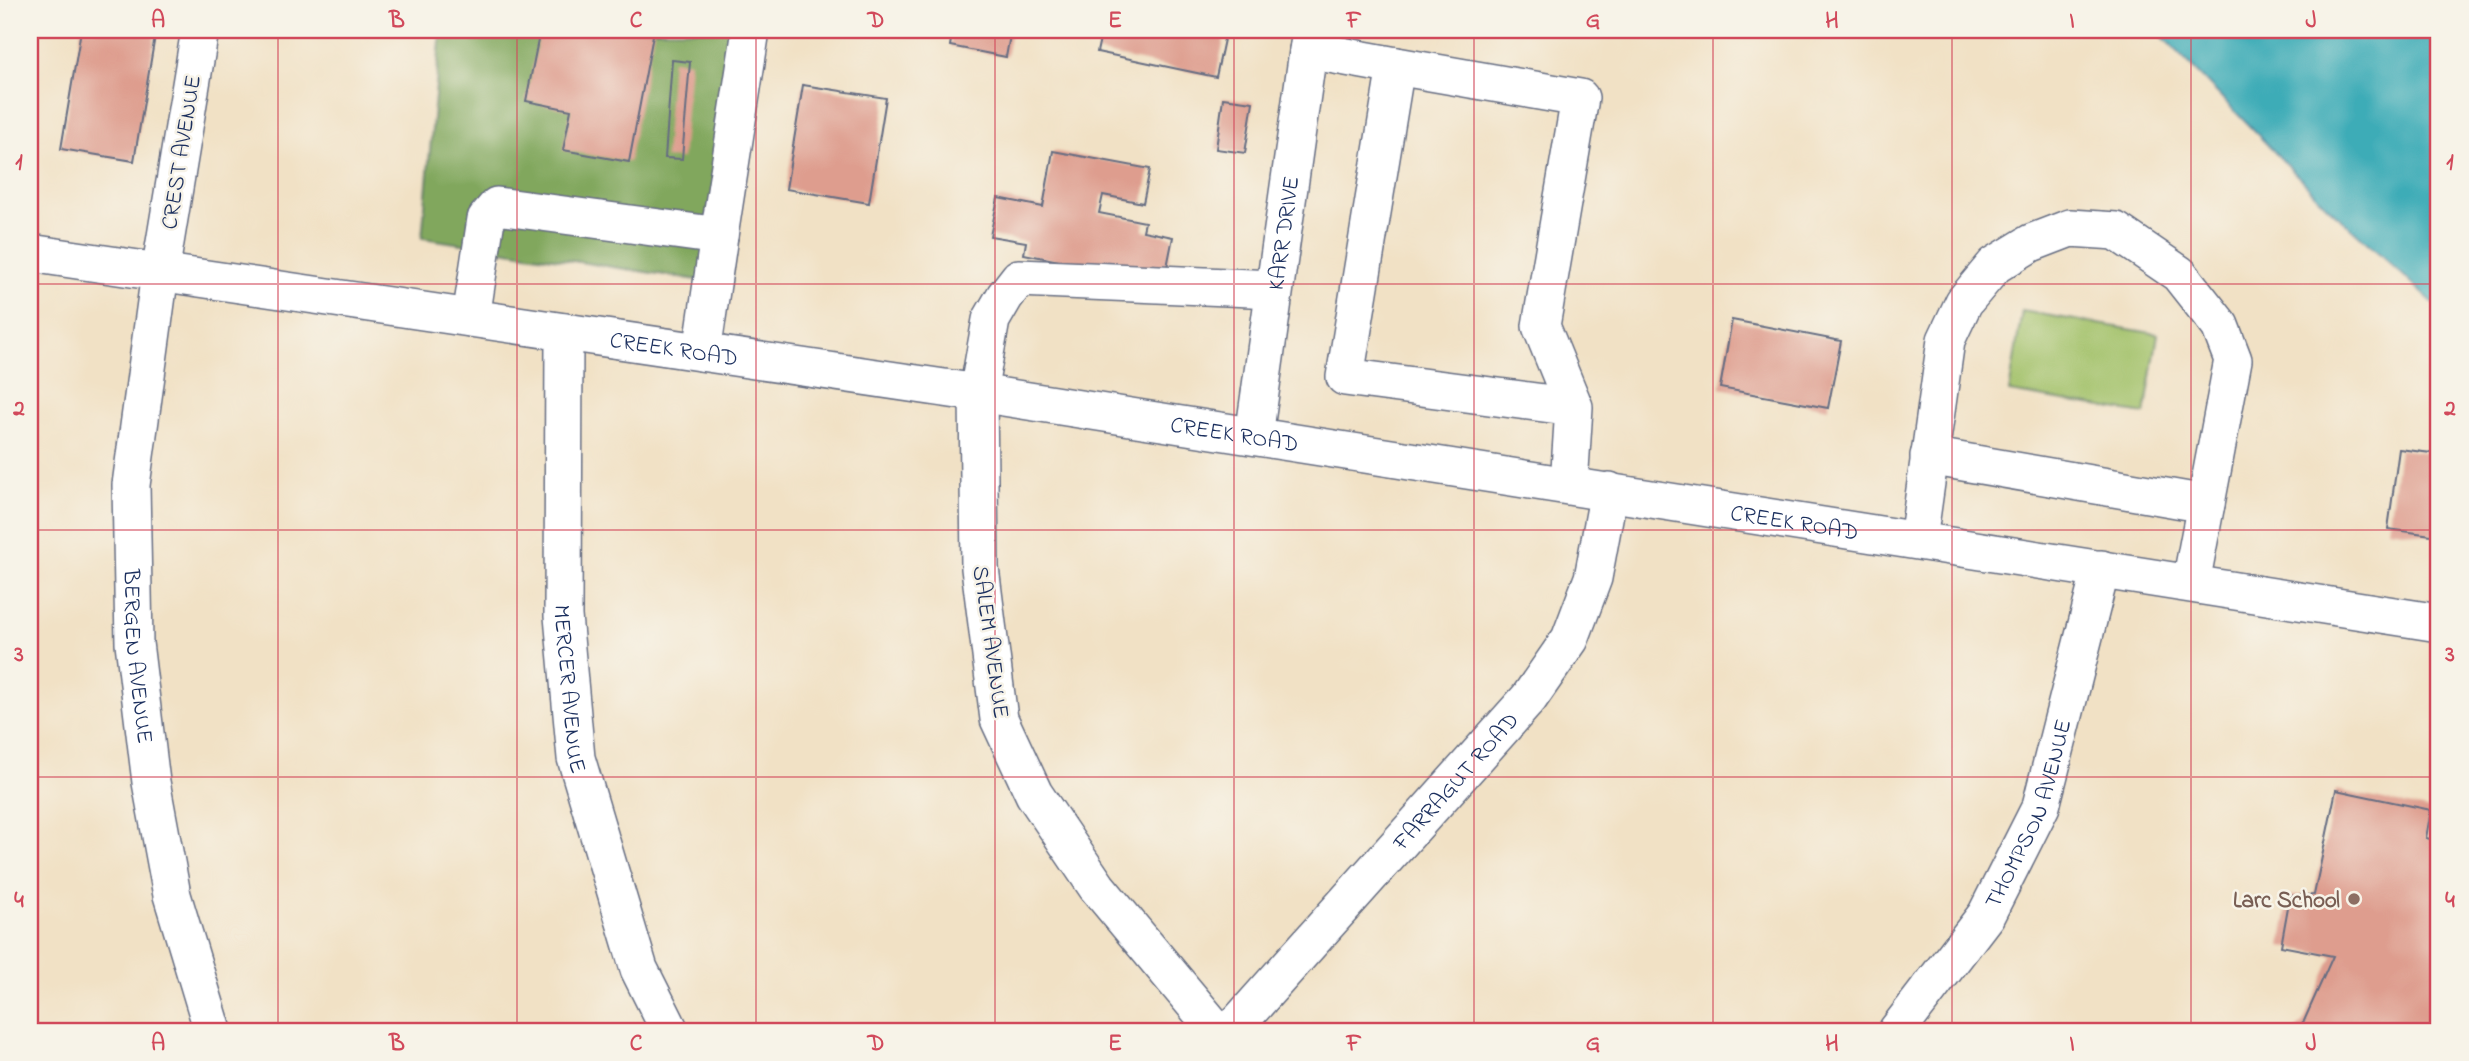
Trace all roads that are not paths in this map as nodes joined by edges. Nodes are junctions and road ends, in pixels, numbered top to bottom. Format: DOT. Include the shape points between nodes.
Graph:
graph roads {
  1 [pos="200,30"];
  2 [pos="751,30"];
  3 [pos="1309,40"];
  4 [pos="1396,66"];
  5 [pos="719,236"];
  6 [pos="30,253"];
  7 [pos="160,274"];
  8 [pos="1274,289"];
  9 [pos="471,318"];
  10 [pos="564,331"];
  11 [pos="702,352"];
  12 [pos="978,393"];
  13 [pos="1574,407"];
  14 [pos="1254,436"];
  15 [pos="1929,456"];
  16 [pos="1569,485"];
  17 [pos="1609,491"];
  18 [pos="2206,504"];
  19 [pos="1918,540"];
  20 [pos="2101,569"];
  21 [pos="2191,583"];
  22 [pos="2439,623"];
  23 [pos="213,1031"];
  24 [pos="670,1031"];
  25 [pos="1217,1031"];
  26 [pos="1231,1031"];
  27 [pos="1897,1031"];
  1 -- 7 [label="street, CREST AVENUE"];
  2 -- 5 [label="street"];
  3 -- 4 [label="street"];
  3 -- 8 [label="street, KARR DRIVE"];
  4 -- 13 [label="street" via="1580,98 1541,326"];
  4 -- 13 [label="street" via="1345,377"];
  5 -- 9 [label="street" via="497,206 486,219"];
  5 -- 11 [label="street"];
  6 -- 7 [label="street, CREEK ROAD"];
  7 -- 9 [label="street, CREEK ROAD"];
  7 -- 23 [label="street, BERGEN AVENUE" via="131,485 134,643 151,782 172,895"];
  8 -- 12 [label="street, SALEM AVENUE" via="1020,278 991,320"];
  8 -- 14 [label="street, KARR DRIVE"];
  9 -- 10 [label="street, CREEK ROAD"];
  10 -- 11 [label="street, CREEK ROAD"];
  10 -- 24 [label="street, MERCER AVENUE" via="563,616 576,758 639,969"];
  11 -- 12 [label="street, CREEK ROAD"];
  12 -- 14 [label="street, CREEK ROAD"];
  12 -- 25 [label="street, SALEM AVENUE" via="979,568 999,719 1034,794 1097,887"];
  13 -- 16 [label="street"];
  14 -- 16 [label="street, CREEK ROAD"];
  15 -- 18 [label="street"];
  15 -- 18 [label="street" via="1945,340 1964,302 1995,265 2031,243 2070,228 2116,231 2179,274 2220,326 2233,360"];
  15 -- 19 [label="street"];
  16 -- 17 [label="street, CREEK ROAD"];
  17 -- 19 [label="street, CREEK ROAD"];
  17 -- 26 [label="street, FARRAGUT ROAD" via="1593,578 1570,639 1529,698"];
  18 -- 21 [label="street"];
  19 -- 20 [label="street, CREEK ROAD"];
  20 -- 21 [label="street, CREEK ROAD"];
  20 -- 27 [label="street, THOMPSON AVENUE" via="2041,806 1986,915"];
  21 -- 22 [label="street, CREEK ROAD"];
}
